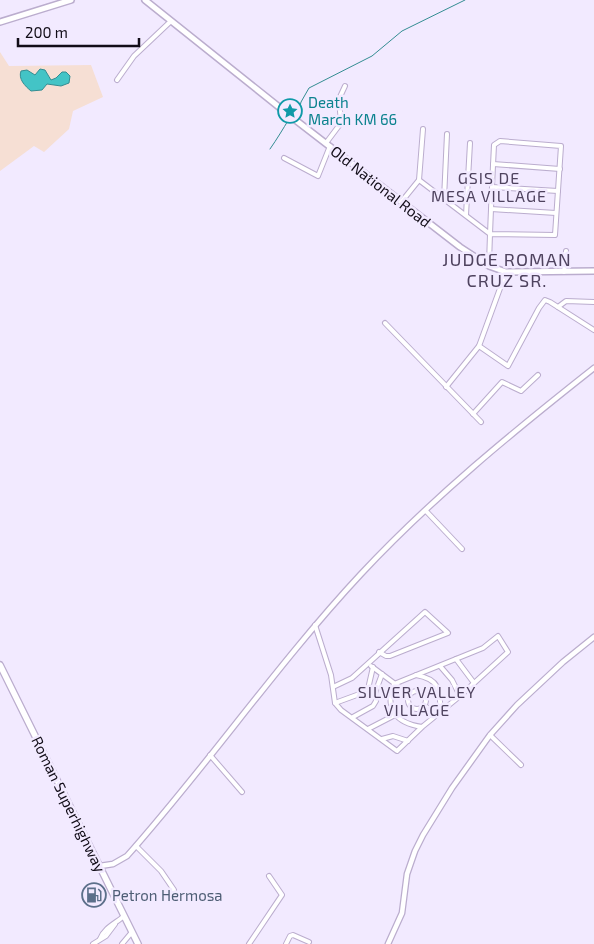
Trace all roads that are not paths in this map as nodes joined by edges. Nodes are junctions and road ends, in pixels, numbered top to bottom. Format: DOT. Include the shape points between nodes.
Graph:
graph roads {
  1 [pos="71,0"];
  2 [pos="145,0"];
  3 [pos="152,0"];
  4 [pos="156,8"];
  5 [pos="171,21"];
  6 [pos="0,22"];
  7 [pos="117,80"];
  8 [pos="345,86"];
  9 [pos="423,129"];
  10 [pos="447,134"];
  11 [pos="470,144"];
  12 [pos="328,145"];
  13 [pos="284,158"];
  14 [pos="493,164"];
  15 [pos="560,169"];
  16 [pos="419,180"];
  17 [pos="492,187"];
  18 [pos="558,191"];
  19 [pos="444,199"];
  20 [pos="402,201"];
  21 [pos="491,209"];
  22 [pos="556,213"];
  23 [pos="466,215"];
  24 [pos="490,234"];
  25 [pos="566,251"];
  26 [pos="489,266"];
  27 [pos="594,271"];
  28 [pos="506,272"];
  29 [pos="564,272"];
  30 [pos="594,302"];
  31 [pos="558,307"];
  32 [pos="385,323"];
  33 [pos="594,330"];
  34 [pos="478,346"];
  35 [pos="594,368"];
  36 [pos="538,375"];
  37 [pos="446,387"];
  38 [pos="473,414"];
  39 [pos="481,422"];
  40 [pos="426,511"];
  41 [pos="462,549"];
  42 [pos="315,625"];
  43 [pos="594,637"];
  44 [pos="379,652"];
  45 [pos="456,659"];
  46 [pos="367,663"];
  47 [pos="0,665"];
  48 [pos="440,666"];
  49 [pos="373,667"];
  50 [pos="382,674"];
  51 [pos="415,675"];
  52 [pos="474,683"];
  53 [pos="394,684"];
  54 [pos="333,687"];
  55 [pos="410,695"];
  56 [pos="460,696"];
  57 [pos="336,703"];
  58 [pos="424,705"];
  59 [pos="438,713"];
  60 [pos="395,715"];
  61 [pos="353,717"];
  62 [pos="422,727"];
  63 [pos="368,729"];
  64 [pos="490,735"];
  65 [pos="382,739"];
  66 [pos="408,741"];
  67 [pos="210,755"];
  68 [pos="521,765"];
  69 [pos="242,792"];
  70 [pos="136,846"];
  71 [pos="100,866"];
  72 [pos="269,876"];
  73 [pos="174,890"];
  74 [pos="124,916"];
  75 [pos="132,932"];
  76 [pos="309,942"];
  77 [pos="93,944"];
  78 [pos="122,944"];
  79 [pos="138,944"];
  80 [pos="249,944"];
  81 [pos="286,944"];
  82 [pos="388,944"];
  1 -- 6 [label="main road"];
  2 -- 4 [label="main road, Old National Road"];
  3 -- 4 [label="street"];
  4 -- 5 [label="main road, Old National Road"];
  5 -- 7 [label="street" via="134,56"];
  5 -- 12 [label="main road, Old National Road"];
  8 -- 12 [label="street" via="339,98 341,123"];
  9 -- 16 [label="street"];
  10 -- 19 [label="street"];
  11 -- 23 [label="street"];
  12 -- 13 [label="street" via="318,176"];
  12 -- 20 [label="main road, Old National Road"];
  14 -- 15 [label="street"];
  14 -- 15 [label="street" via="496,144 500,141 561,146"];
  14 -- 17 [label="street"];
  15 -- 18 [label="street"];
  16 -- 19 [label="street"];
  16 -- 20 [label="street"];
  17 -- 18 [label="street"];
  17 -- 21 [label="street"];
  18 -- 22 [label="street"];
  19 -- 23 [label="street"];
  20 -- 26 [label="main road, Old National Road"];
  21 -- 22 [label="street"];
  21 -- 24 [label="street"];
  22 -- 24 [label="street" via="555,235"];
  23 -- 24 [label="street"];
  24 -- 26 [label="street"];
  25 -- 29 [label="street"];
  26 -- 28 [label="main road, Old National Road"];
  27 -- 29 [label="main road, Old National Road"];
  28 -- 29 [label="main road, Old National Road"];
  28 -- 34 [label="street"];
  30 -- 31 [label="street" via="566,301"];
  31 -- 33 [label="street"];
  31 -- 34 [label="street" via="547,300 543,302 508,366"];
  32 -- 37 [label="street"];
  34 -- 37 [label="street"];
  35 -- 40 [label="street" via="476,465"];
  36 -- 38 [label="street" via="521,391 502,382"];
  37 -- 38 [label="street"];
  38 -- 39 [label="street"];
  40 -- 41 [label="street"];
  40 -- 42 [label="street" via="362,573"];
  42 -- 54 [label="street"];
  42 -- 67 [label="street"];
  43 -- 64 [label="street" via="518,704"];
  44 -- 44 [label="street" via="390,656 448,633 425,612"];
  44 -- 46 [label="street"];
  45 -- 48 [label="street"];
  45 -- 52 [label="street"];
  45 -- 52 [label="street" via="483,648 497,636 508,650"];
  46 -- 49 [label="street"];
  46 -- 54 [label="street" via="352,678"];
  47 -- 71 [label="main road, Roman Superhighway"];
  48 -- 51 [label="street"];
  48 -- 56 [label="street"];
  49 -- 50 [label="street"];
  49 -- 57 [label="street" via="365,692"];
  50 -- 53 [label="street"];
  50 -- 61 [label="street" via="373,706"];
  51 -- 53 [label="street"];
  51 -- 59 [label="street" via="424,676 436,684 441,696"];
  52 -- 56 [label="street"];
  53 -- 55 [label="street"];
  53 -- 60 [label="street" via="390,701"];
  54 -- 57 [label="street"];
  55 -- 58 [label="street" via="421,693 425,697"];
  55 -- 58 [label="street" via="408,702 412,707 417,709"];
  56 -- 59 [label="street"];
  57 -- 61 [label="street"];
  58 -- 59 [label="street"];
  59 -- 62 [label="street"];
  60 -- 62 [label="street"];
  60 -- 63 [label="street"];
  61 -- 63 [label="street"];
  62 -- 66 [label="street"];
  63 -- 65 [label="street"];
  64 -- 68 [label="street"];
  64 -- 82 [label="street" via="423,834 407,874 402,913"];
  65 -- 66 [label="street" via="393,736"];
  65 -- 66 [label="street" via="397,751"];
  67 -- 69 [label="street"];
  67 -- 70 [label="street"];
  70 -- 71 [label="street" via="119,861"];
  70 -- 73 [label="street" via="161,871"];
  71 -- 74 [label="main road, Roman Superhighway"];
  72 -- 80 [label="street" via="282,894"];
  74 -- 75 [label="main road, Roman Superhighway"];
  74 -- 77 [label="street" via="106,936"];
  75 -- 78 [label="street"];
  75 -- 79 [label="main road, Roman Superhighway"];
  76 -- 81 [label="street" via="293,935"];
}
